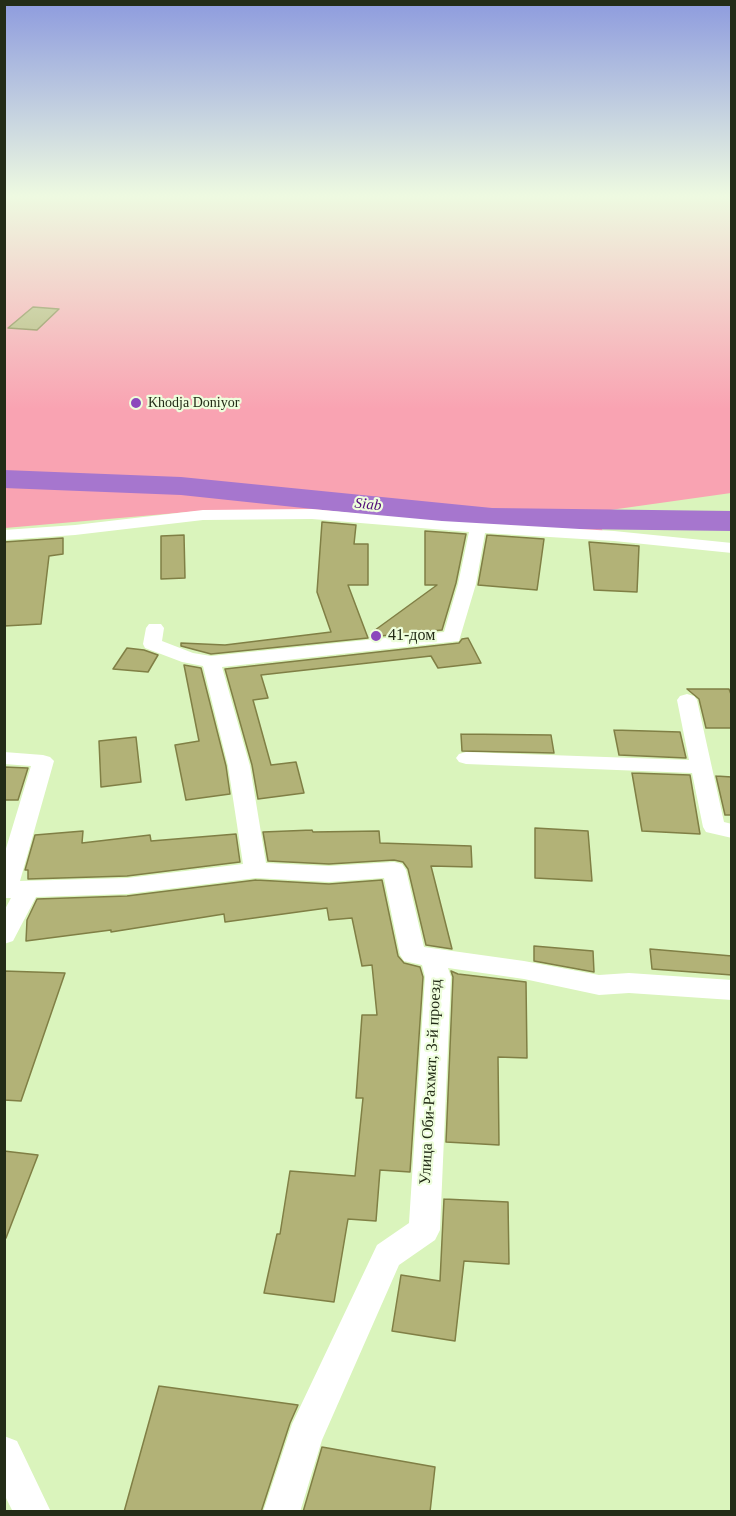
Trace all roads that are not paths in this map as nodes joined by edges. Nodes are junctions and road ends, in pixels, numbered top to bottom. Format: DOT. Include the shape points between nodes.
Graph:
graph roads {
  1 [pos="478,528"];
  2 [pos="4,535"];
  3 [pos="732,548"];
  4 [pos="155,628"];
  5 [pos="211,662"];
  6 [pos="687,700"];
  7 [pos="4,758"];
  8 [pos="466,758"];
  9 [pos="701,766"];
  10 [pos="732,831"];
  11 [pos="256,870"];
  12 [pos="13,890"];
  13 [pos="4,935"];
  14 [pos="432,957"];
  15 [pos="732,990"];
  16 [pos="4,1454"];
  17 [pos="33,1512"];
  18 [pos="281,1512"];
  1 -- 2 [label="street" via="254,513"];
  1 -- 3 [label="street"];
  1 -- 5 [label="street" via="452,637"];
  4 -- 5 [label="street" via="152,644"];
  5 -- 11 [label="street" via="238,766"];
  6 -- 9 [label="street"];
  7 -- 12 [label="street" via="43,761"];
  8 -- 9 [label="street"];
  9 -- 10 [label="street" via="714,828"];
  11 -- 12 [label="street" via="127,886"];
  11 -- 14 [label="street, Улица Оби-Рахмат, 3-й проезд" via="329,874 394,870 413,955"];
  12 -- 13 [label="street"];
  14 -- 15 [label="street" via="599,985 629,982"];
  14 -- 18 [label="street, Улица Оби-Рахмат, 3-й проезд" via="438,977 424,1230 387,1255 305,1437"];
  16 -- 17 [label="street"];
}
